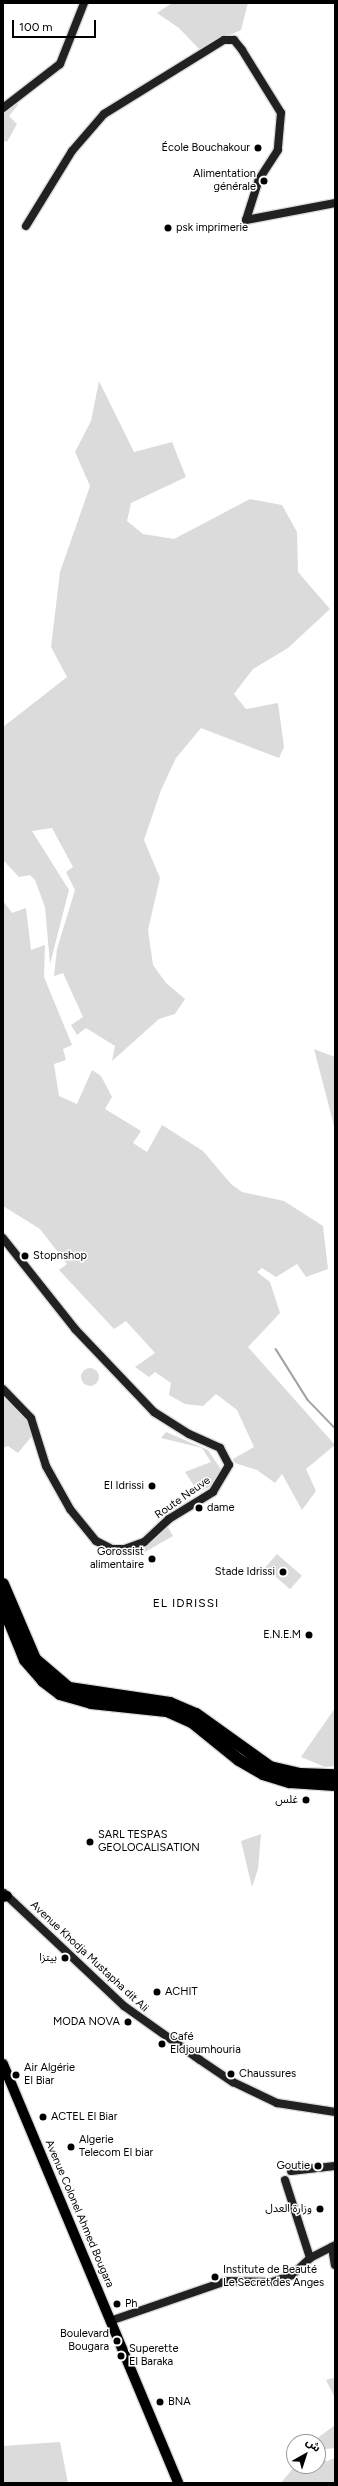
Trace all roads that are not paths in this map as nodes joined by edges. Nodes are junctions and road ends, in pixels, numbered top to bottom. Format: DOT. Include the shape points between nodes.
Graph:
graph roads {
  1 [pos="84,3"];
  2 [pos="3,108"];
  3 [pos="335,203"];
  4 [pos="26,226"];
  5 [pos="3,1238"];
  6 [pos="3,1388"];
  7 [pos="3,1584"];
  8 [pos="3,1606"];
  9 [pos="335,1775"];
  10 [pos="335,1784"];
  11 [pos="4,1895"];
  12 [pos="3,2064"];
  13 [pos="335,2112"];
  14 [pos="335,2166"];
  15 [pos="291,2171"];
  16 [pos="285,2180"];
  17 [pos="333,2246"];
  18 [pos="310,2258"];
  19 [pos="335,2265"];
  20 [pos="110,2321"];
  21 [pos="178,2483"];
  1 -- 2 [label="main road" via="60,64"];
  3 -- 4 [label="main road" via="246,220 259,180 278,150 281,113 242,50 234,40 224,40 104,114 72,151"];
  5 -- 6 [label="main road, Route Neuve" via="75,1329 154,1412 189,1434 220,1448 229,1466 212,1492 169,1519 144,1542 125,1549 112,1549 96,1541 70,1509 46,1466 32,1418"];
  7 -- 9 [label="highway" via="31,1652 62,1684 86,1693 170,1703 196,1714 270,1767 309,1775"];
  8 -- 10 [label="highway" via="25,1660 43,1682 60,1694 91,1703 159,1709 185,1718 247,1766 280,1780"];
  11 -- 13 [label="main road, Avenue Khodja Mustapha dit Ali" via="124,2006 233,2082 277,2103"];
  12 -- 20 [label="main road, Avenue Colonel Ahmed Bougara"];
  14 -- 15 [label="main road"];
  16 -- 18 [label="main road"];
  17 -- 18 [label="main road"];
  17 -- 19 [label="main road"];
  18 -- 20 [label="main road" via="292,2275 256,2284 226,2281"];
  20 -- 21 [label="main road, Avenue Colonel Ahmed Bougara"];
}
